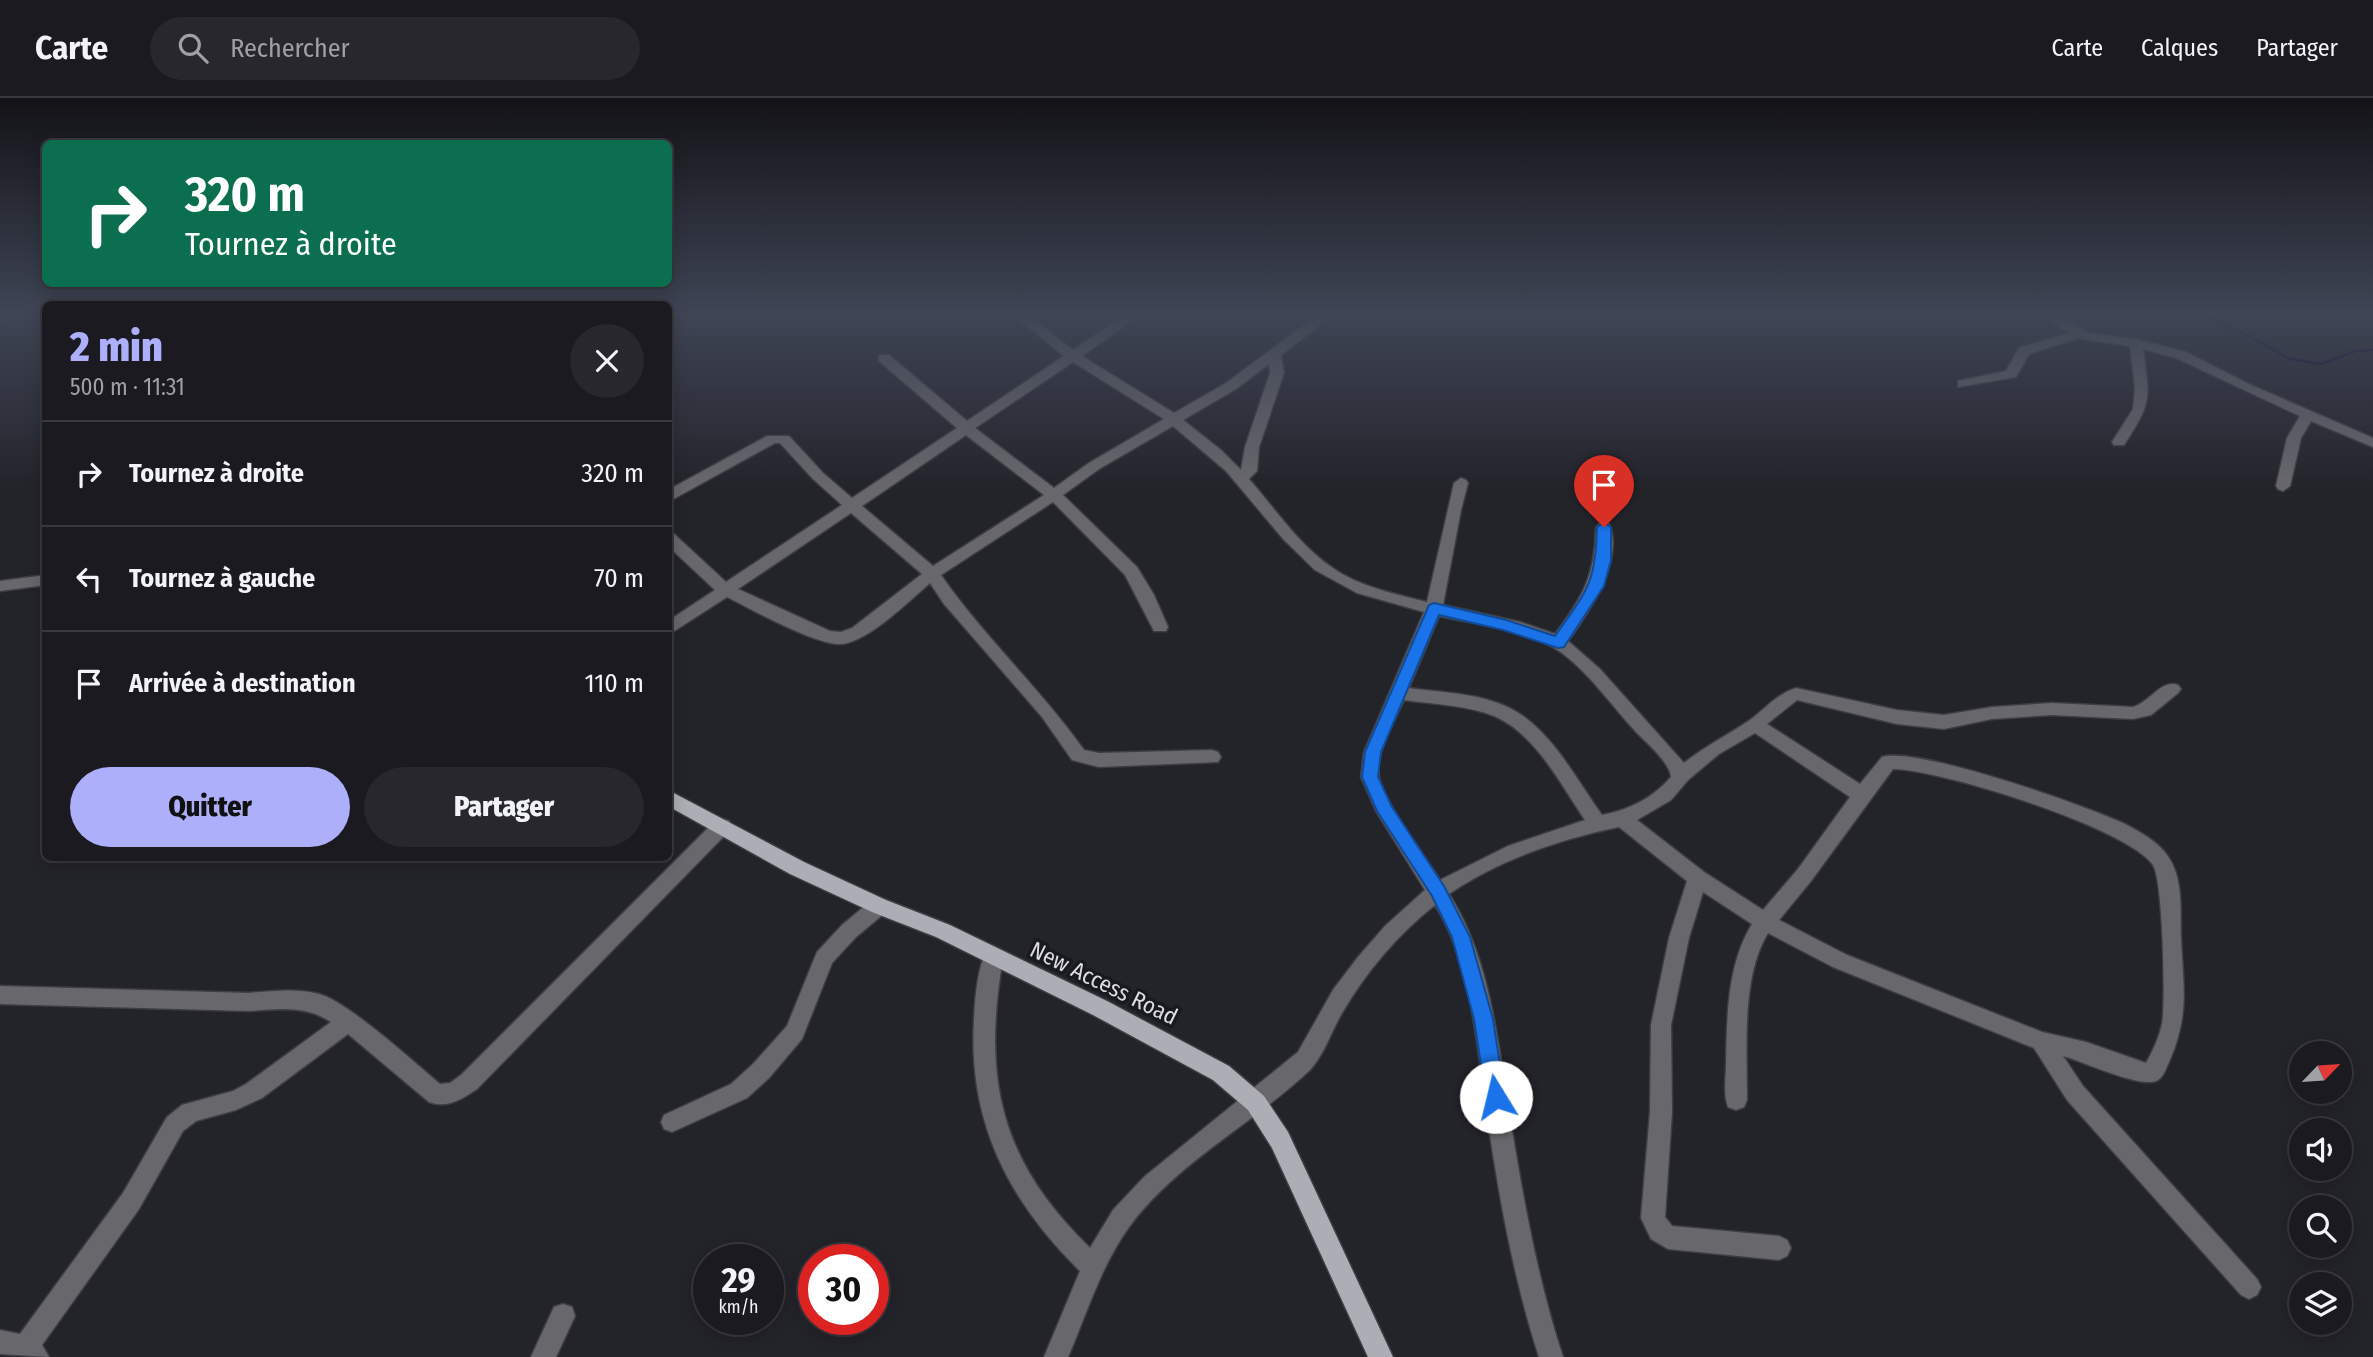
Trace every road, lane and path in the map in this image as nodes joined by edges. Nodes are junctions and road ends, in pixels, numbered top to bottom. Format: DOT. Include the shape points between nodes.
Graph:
graph roads {
  1 [pos="900,372"];
  2 [pos="1049,372"];
  3 [pos="1097,372"];
  4 [pos="1250,372"];
  5 [pos="1277,372"];
  6 [pos="2012,372"];
  7 [pos="2141,372"];
  8 [pos="2213,372"];
  9 [pos="1963,384"];
  10 [pos="2308,414"];
  11 [pos="1172,418"];
  12 [pos="967,429"];
  13 [pos="2119,442"];
  14 [pos="2373,443"];
  15 [pos="1241,477"];
  16 [pos="1461,483"];
  17 [pos="2283,486"];
  18 [pos="672,495"];
  19 [pos="1054,495"];
  20 [pos="853,504"];
  21 [pos="1604,527"];
  22 [pos="672,541"];
  23 [pos="932,574"];
  24 [pos="42,581"];
  25 [pos="0,586"];
  26 [pos="725,590"];
  27 [pos="1434,608"];
  28 [pos="672,626"];
  29 [pos="1160,627"];
  30 [pos="1558,643"];
  31 [pos="2172,689"];
  32 [pos="1398,693"];
  33 [pos="1755,725"];
  34 [pos="1212,757"];
  35 [pos="1682,775"];
  36 [pos="1860,794"];
  37 [pos="672,799"];
  38 [pos="1622,819"];
  39 [pos="1598,824"];
  40 [pos="722,826"];
  41 [pos="1698,878"];
  42 [pos="1438,891"];
  43 [pos="879,906"];
  44 [pos="1763,921"];
  45 [pos="993,958"];
  46 [pos="0,995"];
  47 [pos="348,1022"];
  48 [pos="2041,1041"];
  49 [pos="1736,1100"];
  50 [pos="1256,1103"];
  51 [pos="672,1122"];
  52 [pos="1779,1248"];
  53 [pos="1094,1267"];
  54 [pos="2249,1287"];
  55 [pos="564,1316"];
  56 [pos="0,1342"];
  57 [pos="31,1352"];
  58 [pos="543,1357"];
  59 [pos="1056,1357"];
  60 [pos="1381,1357"];
  61 [pos="1551,1357"];
  1 -- 12 [label="street"];
  2 -- 12 [label="street"];
  3 -- 11 [label="street"];
  4 -- 11 [label="street"];
  5 -- 15 [label="street" via="1252,447 1250,471"];
  6 -- 9 [label="street"];
  7 -- 13 [label="street" via="2138,416"];
  8 -- 10 [label="street"];
  10 -- 14 [label="street"];
  10 -- 17 [label="street" via="2294,438"];
  11 -- 15 [label="street"];
  11 -- 19 [label="street"];
  12 -- 19 [label="street"];
  12 -- 20 [label="street"];
  15 -- 27 [label="street" via="1317,566 1340,580"];
  16 -- 27 [label="street"];
  18 -- 20 [label="street" via="779,437"];
  19 -- 23 [label="street"];
  19 -- 29 [label="street" via="1131,571"];
  20 -- 23 [label="street"];
  20 -- 26 [label="street"];
  21 -- 30 [label="street" via="1604,560 1597,586"];
  22 -- 26 [label="street"];
  23 -- 26 [label="street" via="875,621 842,638 828,637"];
  23 -- 34 [label="street" via="1048,712 1078,755 1099,761"];
  24 -- 25 [label="street"];
  26 -- 28 [label="street"];
  27 -- 30 [label="street"];
  27 -- 32 [label="street"];
  30 -- 35 [label="street" via="1579,658 1669,754"];
  31 -- 33 [label="street" via="2145,710 2133,713 2052,709 1944,722 1897,717 1796,694"];
  32 -- 39 [label="street" via="1475,705 1512,718"];
  32 -- 42 [label="street" via="1373,752 1370,777 1385,811"];
  33 -- 35 [label="street" via="1713,749"];
  33 -- 36 [label="street"];
  35 -- 38 [label="street" via="1669,792"];
  36 -- 44 [label="street" via="1792,891"];
  36 -- 48 [label="street" via="1888,762 1907,761 2092,817 2147,846 2162,862 2174,979 2172,1026 2155,1069 2141,1073 2087,1052"];
  37 -- 40 [label="main road, New Access Road"];
  38 -- 39 [label="street"];
  38 -- 41 [label="street"];
  39 -- 42 [label="street" via="1508,855"];
  40 -- 43 [label="main road, New Access Road"];
  40 -- 47 [label="street" via="454,1092 436,1095"];
  41 -- 44 [label="street"];
  41 -- 52 [label="street" via="1679,937 1661,1025 1661,1112 1653,1218 1668,1237"];
  42 -- 50 [label="street" via="1378,946 1329,1015 1309,1056"];
  42 -- 61 [label="street" via="1461,937 1483,1019 1512,1202 1532,1299"];
  43 -- 45 [label="main road, New Access Road" via="943,931"];
  43 -- 51 [label="street" via="824,958 795,1032 761,1072 739,1091"];
  44 -- 48 [label="street" via="1840,961"];
  44 -- 49 [label="street" via="1748,954 1741,988"];
  45 -- 50 [label="main road, New Access Road" via="1100,1008 1221,1073"];
  45 -- 53 [label="street" via="983,998 984,1077 993,1122 1016,1174 1042,1213 1066,1243"];
  46 -- 47 [label="street" via="249,1003 289,999 319,1003"];
  47 -- 57 [label="street" via="254,1091 190,1112 175,1124 131,1201"];
  48 -- 54 [label="street" via="2075,1093"];
  50 -- 53 [label="street" via="1199,1145 1134,1203 1115,1226"];
  50 -- 60 [label="main road, New Access Road" via="1280,1140"];
  53 -- 59 [label="street"];
  55 -- 58 [label="street"];
  56 -- 57 [label="street"];
}
